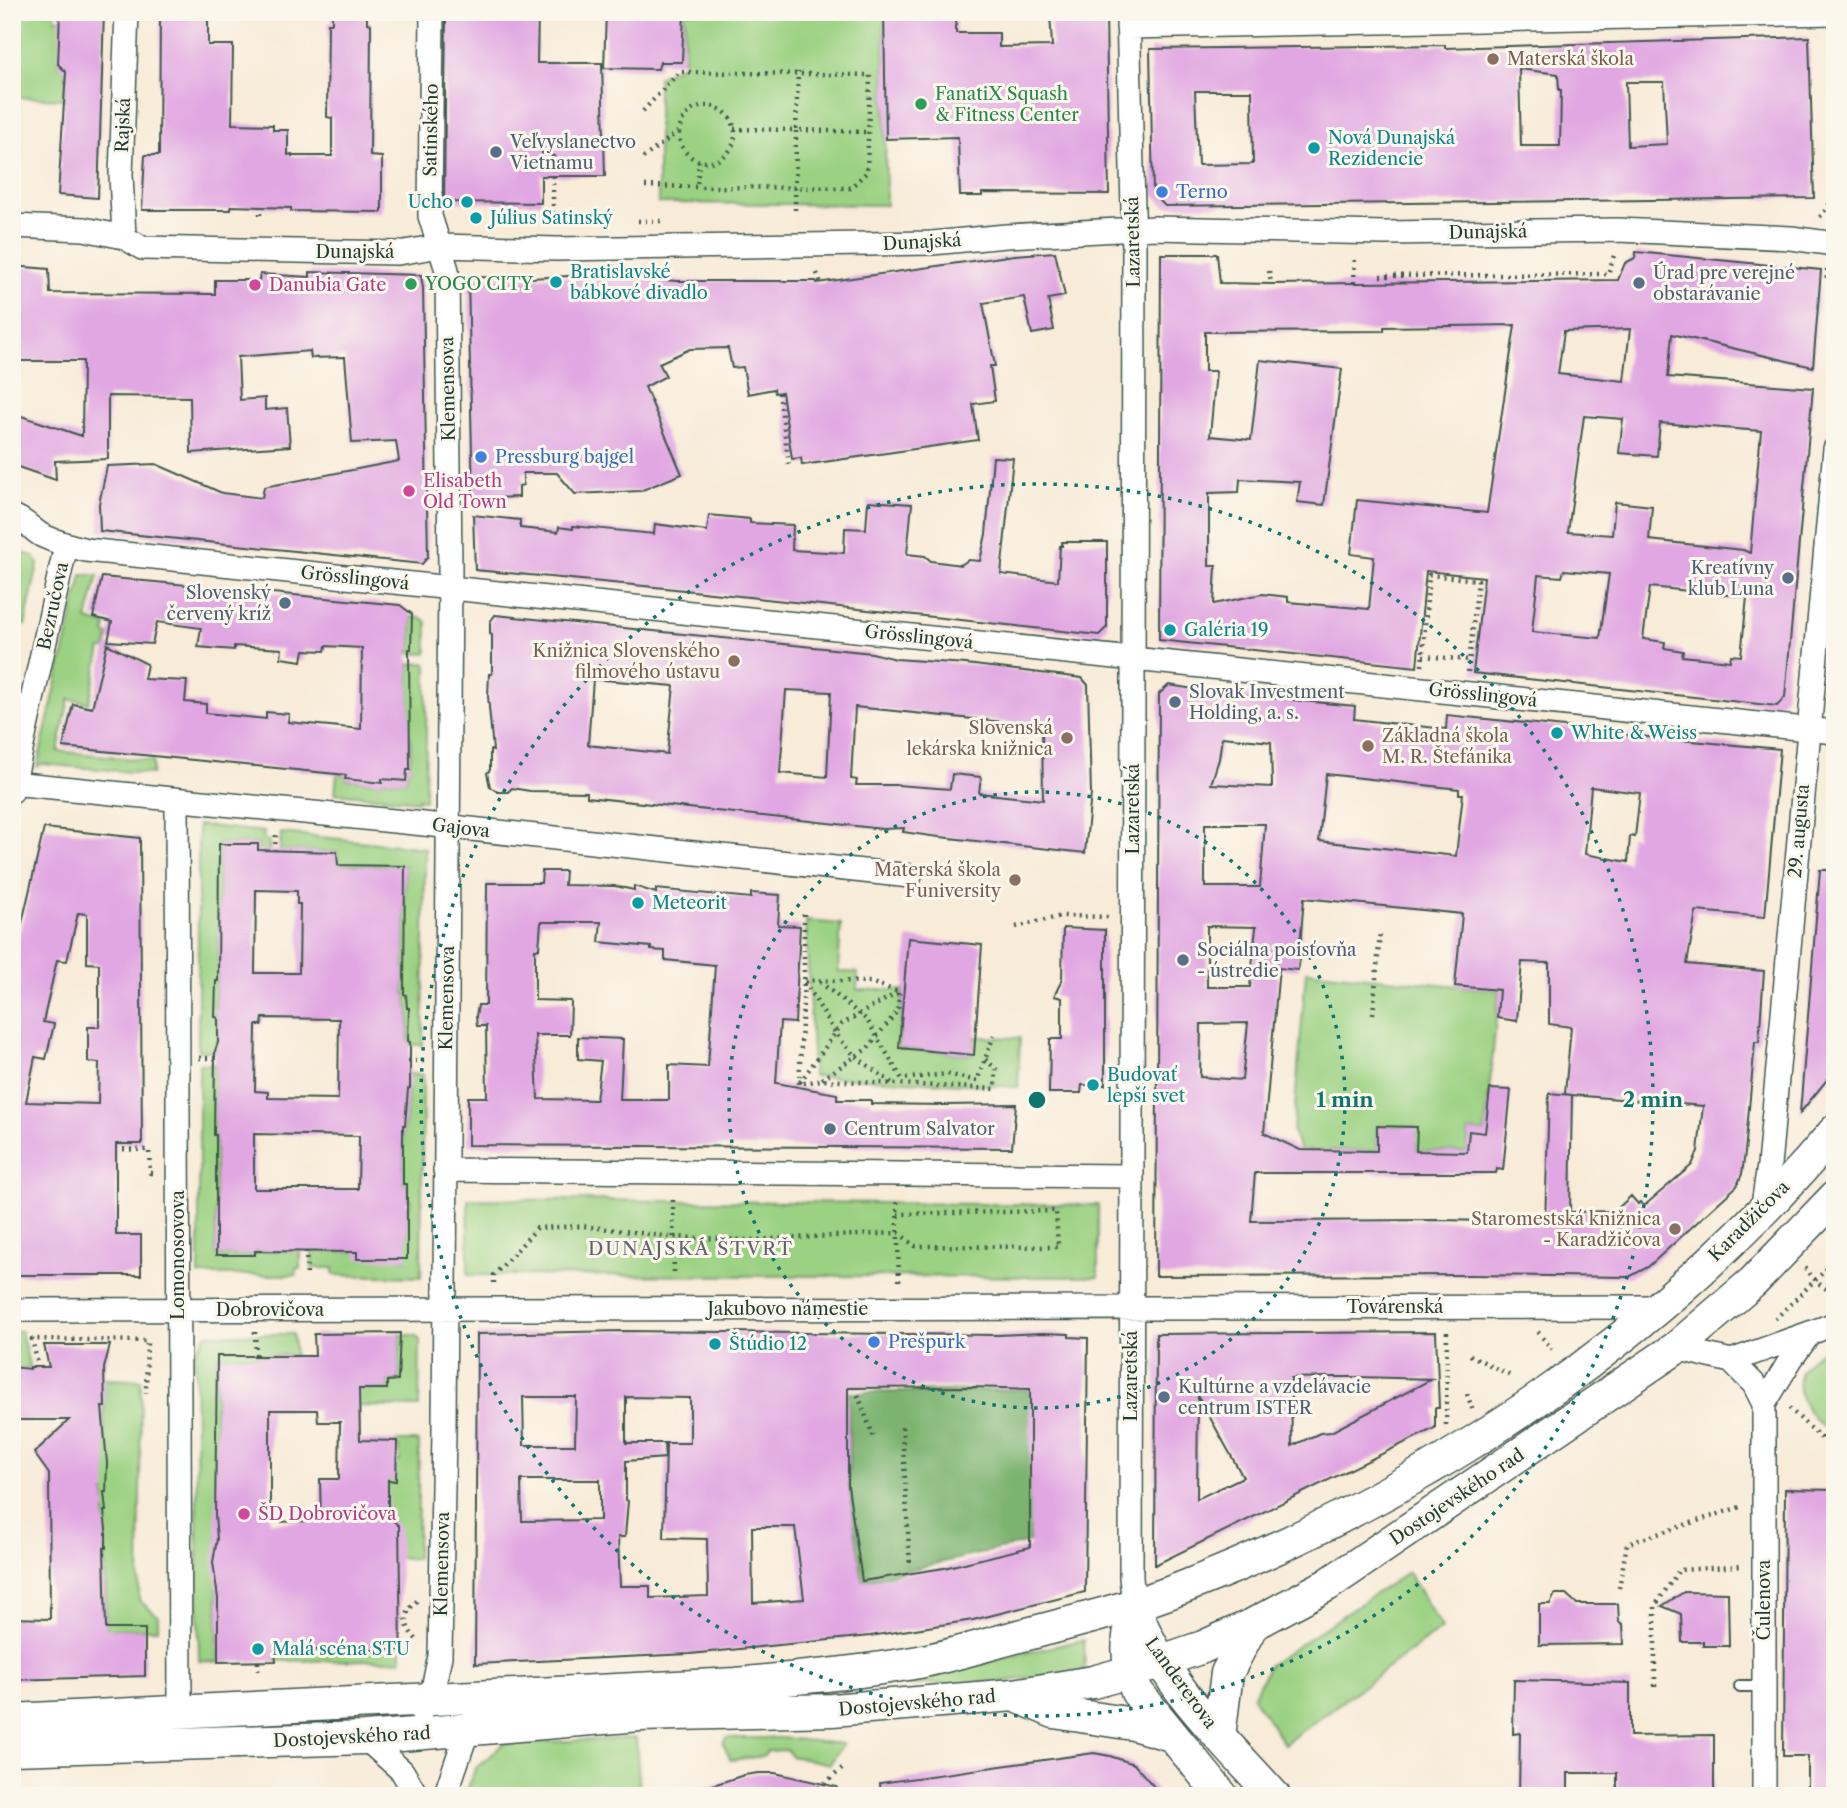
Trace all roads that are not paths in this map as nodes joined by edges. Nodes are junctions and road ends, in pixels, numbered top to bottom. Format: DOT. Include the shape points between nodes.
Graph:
graph roads {
  1 [pos="127,12"];
  2 [pos="432,12"];
  3 [pos="1835,13"];
  4 [pos="1128,20"];
  5 [pos="12,226"];
  6 [pos="1133,231"];
  7 [pos="124,237"];
  8 [pos="1835,244"];
  9 [pos="440,246"];
  10 [pos="1835,450"];
  11 [pos="12,516"];
  12 [pos="66,545"];
  13 [pos="450,588"];
  14 [pos="1133,659"];
  15 [pos="1809,729"];
  16 [pos="1835,732"];
  17 [pos="13,786"];
  18 [pos="177,801"];
  19 [pos="448,827"];
  20 [pos="910,876"];
  21 [pos="1835,1131"];
  22 [pos="445,1170"];
  23 [pos="1132,1176"];
  24 [pos="1835,1197"];
  25 [pos="1762,1212"];
  26 [pos="1659,1307"];
  27 [pos="1132,1308"];
  28 [pos="444,1309"];
  29 [pos="12,1310"];
  30 [pos="179,1310"];
  31 [pos="1835,1324"];
  32 [pos="1810,1333"];
  33 [pos="1676,1348"];
  34 [pos="1731,1362"];
  35 [pos="1775,1405"];
  36 [pos="1134,1605"];
  37 [pos="1251,1625"];
  38 [pos="1161,1662"];
  39 [pos="1129,1672"];
  40 [pos="1740,1686"];
  41 [pos="1764,1686"];
  42 [pos="1014,1695"];
  43 [pos="494,1696"];
  44 [pos="431,1698"];
  45 [pos="180,1710"];
  46 [pos="12,1720"];
  47 [pos="468,1729"];
  48 [pos="1171,1735"];
  49 [pos="398,1736"];
  50 [pos="1219,1736"];
  51 [pos="365,1738"];
  52 [pos="12,1749"];
  53 [pos="417,1796"];
  54 [pos="445,1796"];
  55 [pos="1222,1796"];
  56 [pos="1274,1796"];
  57 [pos="1764,1796"];
  1 -- 7 [label="street, Rajská" via="121,175"];
  2 -- 9 [label="street, Satinského" via="430,216"];
  3 -- 4 [label="street"];
  4 -- 6 [label="street, Lazaretská"];
  5 -- 7 [label="street, Dunajská" via="85,229"];
  6 -- 8 [label="street, Dunajská" via="1618,230"];
  6 -- 9 [label="street, Dunajská" via="932,243 557,249"];
  6 -- 14 [label="street, Lazaretská"];
  7 -- 9 [label="street, Dunajská" via="142,248 398,253"];
  9 -- 13 [label="street, Klemensova" via="447,270"];
  10 -- 15 [label="street, 29. augusta"];
  11 -- 12 [label="street, Grösslingová"];
  12 -- 13 [label="street, Grösslingová"];
  12 -- 17 [label="street, Bezručova"];
  13 -- 14 [label="street, Grösslingová"];
  13 -- 19 [label="street, Klemensova"];
  14 -- 15 [label="street, Grösslingová"];
  14 -- 23 [label="street, Lazaretská"];
  15 -- 16 [label="street, Grösslingová"];
  15 -- 25 [label="street, 29. augusta"];
  17 -- 18 [label="street, Gajova"];
  18 -- 19 [label="street, Gajova"];
  18 -- 30 [label="street, Lomonosovova"];
  19 -- 20 [label="street, Gajova"];
  19 -- 22 [label="street, Klemensova"];
  21 -- 25 [label="main road, Karadžičova"];
  22 -- 23 [label="street"];
  22 -- 28 [label="street, Klemensova"];
  23 -- 27 [label="street, Lazaretská"];
  24 -- 33 [label="main road, Dostojevského rad" via="1789,1247"];
  25 -- 26 [label="main road, Karadžičova"];
  26 -- 27 [label="street, Továrenská"];
  26 -- 36 [label="main road, Dostojevského rad" via="1504,1422 1418,1475 1278,1548"];
  27 -- 28 [label="street, Jakubovo námestie"];
  27 -- 36 [label="street, Lazaretská"];
  28 -- 30 [label="street, Dobrovičova"];
  28 -- 44 [label="street, Klemensova" via="440,1656"];
  29 -- 30 [label="street, Dobrovičova"];
  30 -- 45 [label="street, Lomonosovova"];
  31 -- 32 [label="street"];
  32 -- 34 [label="street"];
  32 -- 35 [label="street" via="1791,1359"];
  33 -- 34 [label="street"];
  33 -- 37 [label="main road, Dostojevského rad" via="1327,1585"];
  34 -- 35 [label="street"];
  35 -- 41 [label="street, Čulenova"];
  36 -- 38 [label="main road, Landererova"];
  36 -- 39 [label="main road, Landererova" via="1127,1650"];
  36 -- 43 [label="main road, Dostojevského rad" via="965,1651 833,1674 736,1684"];
  37 -- 38 [label="main road, Dostojevského rad"];
  37 -- 50 [label="main road" via="1227,1674"];
  38 -- 39 [label="main road, Dostojevského rad"];
  38 -- 50 [label="main road, Landererova"];
  39 -- 42 [label="main road, Dostojevského rad"];
  39 -- 48 [label="main road, Landererova" via="1137,1692"];
  40 -- 41 [label="lane"];
  41 -- 57 [label="street, Čulenova"];
  42 -- 47 [label="main road, Dostojevského rad" via="832,1710 640,1716"];
  42 -- 48 [label="main road" via="1054,1712"];
  43 -- 44 [label="main road, Dostojevského rad"];
  43 -- 47 [label="street"];
  44 -- 45 [label="main road, Dostojevského rad"];
  44 -- 49 [label="street, Klemensova"];
  45 -- 46 [label="main road, Dostojevského rad"];
  47 -- 49 [label="main road, Dostojevského rad"];
  47 -- 54 [label="street"];
  48 -- 55 [label="main road, Landererova"];
  49 -- 51 [label="main road, Dostojevského rad"];
  50 -- 56 [label="main road, Landererova"];
  51 -- 52 [label="main road, Dostojevského rad"];
  51 -- 53 [label="street" via="402,1772"];
}
